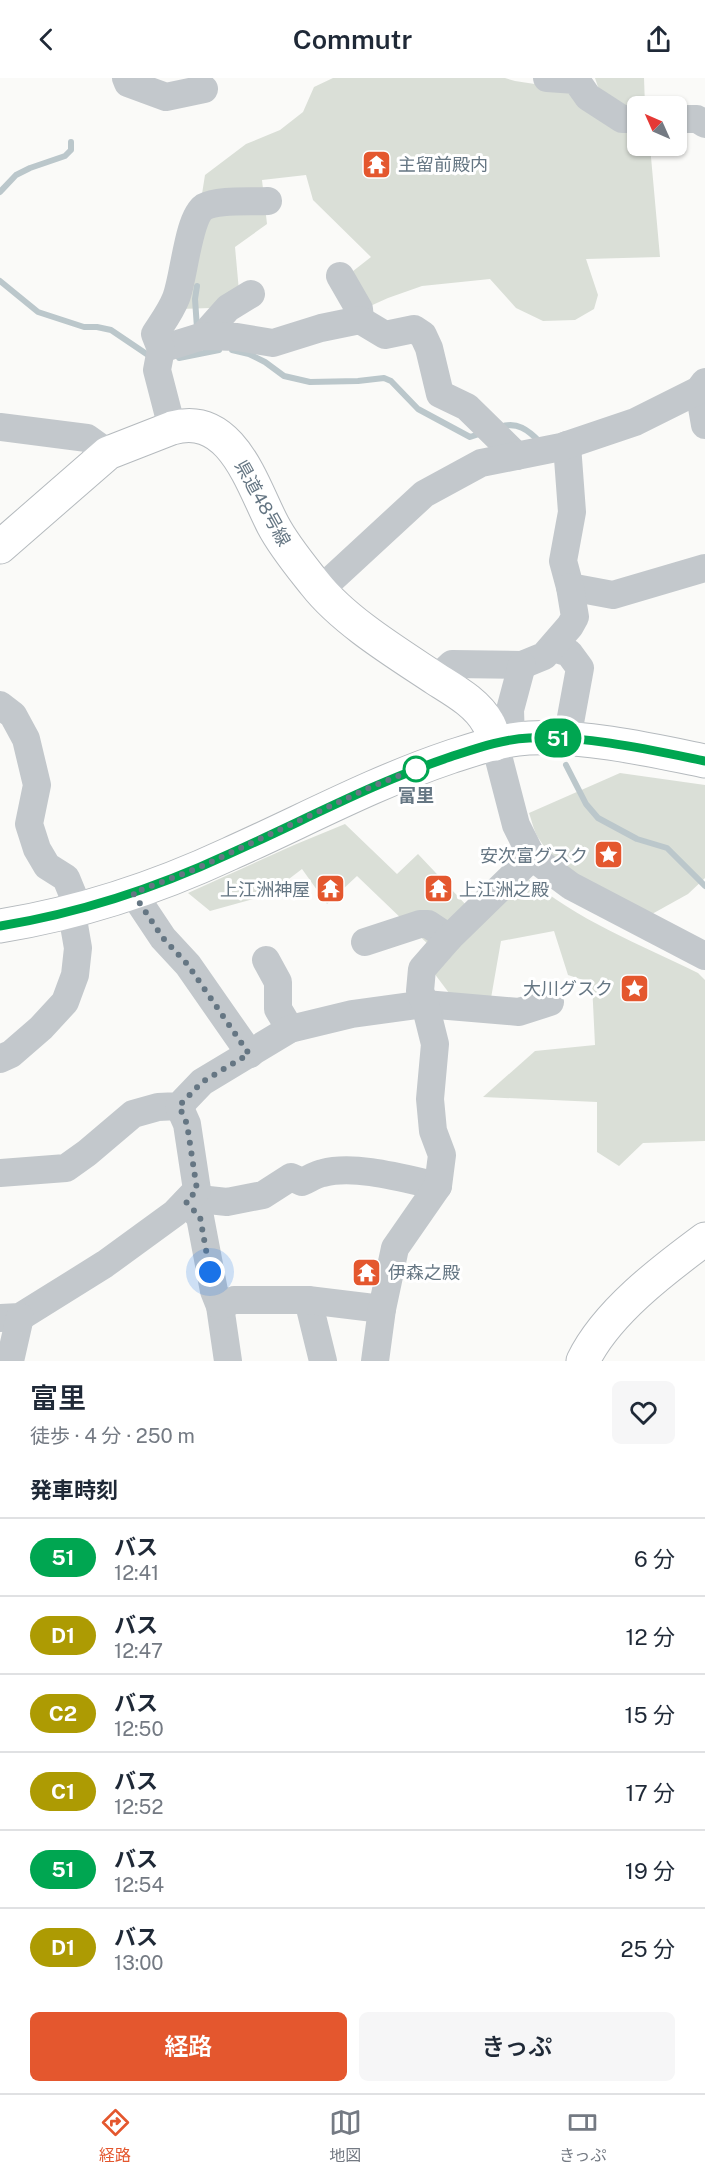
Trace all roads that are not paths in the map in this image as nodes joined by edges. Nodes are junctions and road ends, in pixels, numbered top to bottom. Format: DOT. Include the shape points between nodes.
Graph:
graph roads {
  1 [pos="126,78"];
  2 [pos="547,78"];
  3 [pos="204,89"];
  4 [pos="627,119"];
  5 [pos="687,119"];
  6 [pos="705,124"];
  7 [pos="268,201"];
  8 [pos="340,276"];
  9 [pos="251,294"];
  10 [pos="360,320"];
  11 [pos="204,336"];
  12 [pos="159,357"];
  13 [pos="702,386"];
  14 [pos="705,425"];
  15 [pos="0,427"];
  16 [pos="172,428"];
  17 [pos="564,446"];
  18 [pos="517,450"];
  19 [pos="108,453"];
  20 [pos="0,547"];
  21 [pos="705,568"];
  22 [pos="570,587"];
  23 [pos="320,590"];
  24 [pos="536,658"];
  25 [pos="436,679"];
  26 [pos="0,705"];
  27 [pos="567,739"];
  28 [pos="503,743"];
  29 [pos="705,761"];
  30 [pos="532,857"];
  31 [pos="133,893"];
  32 [pos="74,911"];
  33 [pos="0,926"];
  34 [pos="449,938"];
  35 [pos="365,942"];
  36 [pos="705,956"];
  37 [pos="266,960"];
  38 [pos="550,1002"];
  39 [pos="425,1004"];
  40 [pos="290,1029"];
  41 [pos="249,1054"];
  42 [pos="0,1059"];
  43 [pos="179,1106"];
  44 [pos="0,1173"];
  45 [pos="438,1185"];
  46 [pos="188,1200"];
  47 [pos="705,1239"];
  48 [pos="308,1300"];
  49 [pos="220,1306"];
  50 [pos="382,1309"];
  51 [pos="10,1317"];
  52 [pos="10,1361"];
  53 [pos="228,1361"];
  54 [pos="323,1361"];
  55 [pos="375,1361"];
  56 [pos="583,1361"];
  1 -- 3 [label="street" via="128,83 166,97"];
  2 -- 4 [label="street" via="576,80 588,97"];
  5 -- 6 [label="street"];
  7 -- 12 [label="street" via="203,208 192,226 176,300 155,334"];
  8 -- 10 [label="street" via="359,309"];
  9 -- 11 [label="street" via="228,308"];
  10 -- 11 [label="street" via="273,343"];
  10 -- 18 [label="street" via="385,335 414,329 423,335 440,394 467,407"];
  11 -- 12 [label="street"];
  12 -- 16 [label="street"];
  13 -- 14 [label="street"];
  13 -- 17 [label="street" via="635,422"];
  15 -- 19 [label="street" via="87,438"];
  16 -- 19 [label="main road, 県道48号線"];
  16 -- 23 [label="main road, 県道48号線" via="201,426 217,434 242,461 273,526"];
  17 -- 18 [label="street"];
  17 -- 22 [label="street" via="572,512 563,561"];
  18 -- 23 [label="street" via="481,463 424,494"];
  19 -- 20 [label="main road, 県道48号線"];
  21 -- 22 [label="street" via="613,595"];
  22 -- 24 [label="street" via="575,616"];
  23 -- 25 [label="main road, 県道48号線" via="383,644"];
  24 -- 25 [label="street" via="452,664"];
  24 -- 27 [label="street" via="568,652 580,668"];
  24 -- 28 [label="street" via="510,710"];
  25 -- 28 [label="main road, 県道48号線" via="477,709"];
  26 -- 32 [label="street" via="13,715 26,739 37,785 29,824 37,849 47,866 66,878 74,895"];
  27 -- 28 [label="main road" via="528,738"];
  27 -- 29 [label="main road"];
  28 -- 30 [label="street" via="516,825"];
  28 -- 31 [label="main road" via="410,771 202,866"];
  30 -- 34 [label="street"];
  30 -- 36 [label="street" via="570,886"];
  31 -- 32 [label="main road"];
  31 -- 41 [label="street"];
  32 -- 33 [label="main road"];
  32 -- 42 [label="street" via="77,957 65,1002 41,1028"];
  34 -- 35 [label="street" via="428,924 420,924"];
  34 -- 39 [label="street" via="422,969 420,991"];
  37 -- 40 [label="street" via="278,982 278,1009"];
  38 -- 39 [label="street" via="519,1012"];
  39 -- 40 [label="street" via="352,1014"];
  39 -- 45 [label="street" via="435,1044 430,1099 433,1131 442,1155"];
  40 -- 41 [label="street"];
  41 -- 43 [label="street" via="202,1082"];
  43 -- 44 [label="street" via="133,1114 66,1168"];
  43 -- 46 [label="street" via="187,1124 197,1190"];
  45 -- 46 [label="street" via="368,1172 332,1171 302,1182 291,1177 263,1195 226,1203"];
  45 -- 50 [label="street" via="394,1248"];
  46 -- 49 [label="street" via="200,1217"];
  46 -- 51 [label="street" via="105,1264"];
  47 -- 56 [label="main road" via="615,1316"];
  48 -- 49 [label="street" via="234,1300"];
  48 -- 50 [label="street"];
  48 -- 54 [label="street"];
  49 -- 53 [label="street"];
  50 -- 55 [label="street"];
  51 -- 52 [label="street"];
}
